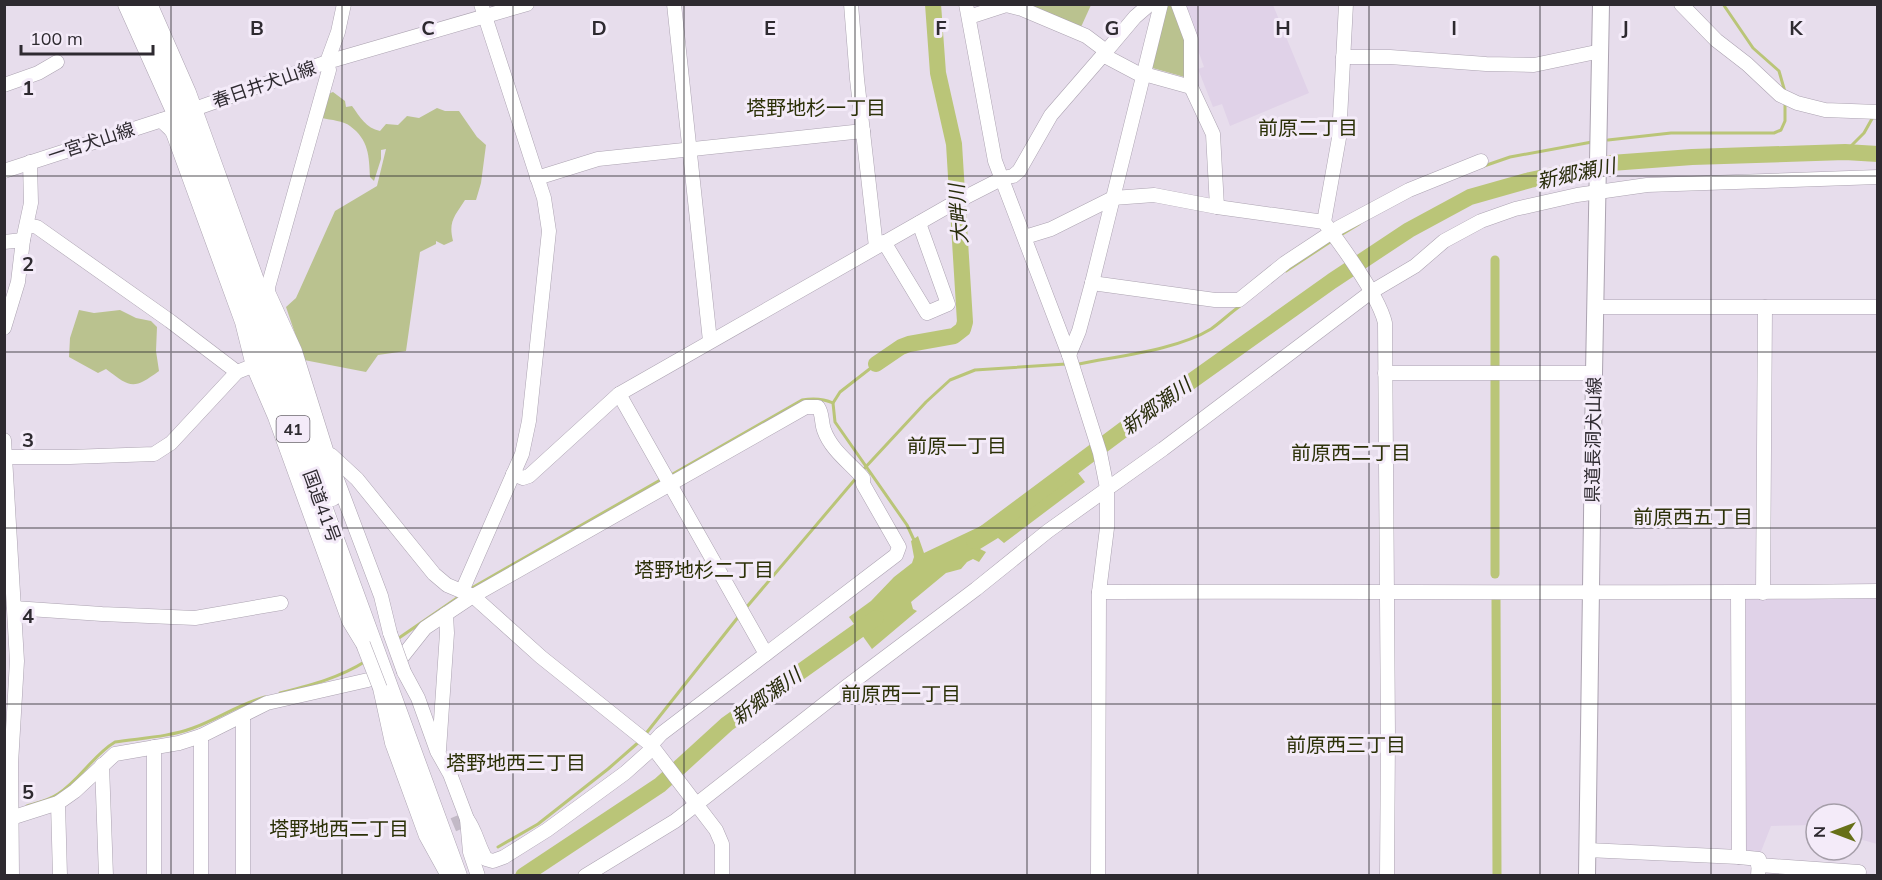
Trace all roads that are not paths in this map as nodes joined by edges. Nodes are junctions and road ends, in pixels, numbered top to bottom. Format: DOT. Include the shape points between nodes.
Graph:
graph roads {
  1 [pos="344,4"];
  2 [pos="527,4"];
  3 [pos="674,4"];
  4 [pos="851,4"];
  5 [pos="1150,4"];
  6 [pos="1161,4"];
  7 [pos="1178,4"];
  8 [pos="1346,4"];
  9 [pos="1601,4"];
  10 [pos="1681,4"];
  11 [pos="142,5"];
  12 [pos="483,10"];
  13 [pos="968,11"];
  14 [pos="1601,51"];
  15 [pos="1105,53"];
  16 [pos="1342,57"];
  17 [pos="57,62"];
  18 [pos="327,62"];
  19 [pos="1144,74"];
  20 [pos="4,85"];
  21 [pos="1191,87"];
  22 [pos="1874,112"];
  23 [pos="177,114"];
  24 [pos="863,131"];
  25 [pos="690,149"];
  26 [pos="1481,161"];
  27 [pos="30,162"];
  28 [pos="4,171"];
  29 [pos="1878,177"];
  30 [pos="537,178"];
  31 [pos="1003,178"];
  32 [pos="1598,192"];
  33 [pos="1113,198"];
  34 [pos="1217,207"];
  35 [pos="919,223"];
  36 [pos="27,225"];
  37 [pos="1328,227"];
  38 [pos="1025,237"];
  39 [pos="23,240"];
  40 [pos="4,242"];
  41 [pos="880,245"];
  42 [pos="1092,283"];
  43 [pos="1371,292"];
  44 [pos="1595,307"];
  45 [pos="1765,307"];
  46 [pos="1878,307"];
  47 [pos="4,328"];
  48 [pos="710,341"];
  49 [pos="1069,355"];
  50 [pos="258,364"];
  51 [pos="237,372"];
  52 [pos="1385,373"];
  53 [pos="1594,373"];
  54 [pos="619,394"];
  55 [pos="4,440"];
  56 [pos="327,453"];
  57 [pos="5,455"];
  58 [pos="513,474"];
  59 [pos="667,478"];
  60 [pos="1107,488"];
  61 [pos="1386,591"];
  62 [pos="1591,591"];
  63 [pos="1878,591"];
  64 [pos="1099,592"];
  65 [pos="1738,593"];
  66 [pos="1763,593"];
  67 [pos="468,594"];
  68 [pos="281,603"];
  69 [pos="14,608"];
  70 [pos="446,614"];
  71 [pos="766,654"];
  72 [pos="402,657"];
  73 [pos="368,680"];
  74 [pos="243,716"];
  75 [pos="201,736"];
  76 [pos="647,742"];
  77 [pos="154,747"];
  78 [pos="439,756"];
  79 [pos="102,765"];
  80 [pos="58,803"];
  81 [pos="696,804"];
  82 [pos="8,818"];
  83 [pos="467,819"];
  84 [pos="1587,850"];
  85 [pos="1738,857"];
  86 [pos="456,864"];
  87 [pos="1758,870"];
  88 [pos="12,876"];
  89 [pos="60,876"];
  90 [pos="106,876"];
  91 [pos="154,876"];
  92 [pos="201,876"];
  93 [pos="243,876"];
  94 [pos="471,876"];
  95 [pos="478,876"];
  96 [pos="585,876"];
  97 [pos="722,876"];
  98 [pos="1098,876"];
  99 [pos="1387,876"];
  100 [pos="1587,876"];
  101 [pos="1858,876"];
  1 -- 18 [label="street, 春日井犬山線"];
  2 -- 12 [label="street"];
  3 -- 25 [label="street"];
  4 -- 24 [label="street"];
  5 -- 15 [label="street"];
  6 -- 19 [label="street"];
  7 -- 21 [label="street" via="1191,39"];
  8 -- 16 [label="street"];
  9 -- 14 [label="main road, 県道長洞犬山線"];
  10 -- 22 [label="street" via="1716,40 1784,97 1825,110"];
  11 -- 23 [label="highway, 国道41号 / 41" via="186,93"];
  12 -- 18 [label="street"];
  12 -- 30 [label="street"];
  13 -- 15 [label="street" via="1006,5 1022,9 1086,36"];
  13 -- 31 [label="street" via="995,161"];
  14 -- 16 [label="street" via="1534,65"];
  14 -- 32 [label="main road, 県道長洞犬山線"];
  15 -- 19 [label="street" via="1137,74"];
  15 -- 31 [label="street" via="1051,115 1019,171"];
  16 -- 37 [label="street" via="1339,138"];
  17 -- 20 [label="street"];
  18 -- 23 [label="street, 春日井犬山線"];
  18 -- 56 [label="street" via="329,70 268,287"];
  19 -- 21 [label="street"];
  19 -- 33 [label="street"];
  21 -- 34 [label="street" via="1213,134"];
  23 -- 27 [label="street, 一宮犬山線"];
  23 -- 50 [label="street" via="164,124 173,133"];
  23 -- 86 [label="highway, 国道41号 / 41"];
  24 -- 25 [label="street"];
  24 -- 41 [label="street"];
  25 -- 30 [label="street" via="598,159"];
  25 -- 48 [label="street"];
  26 -- 37 [label="street"];
  27 -- 28 [label="street, 一宮犬山線"];
  27 -- 36 [label="street"];
  29 -- 32 [label="street" via="1647,185"];
  30 -- 58 [label="street" via="549,231 528,421 522,454"];
  31 -- 35 [label="street"];
  31 -- 38 [label="street"];
  32 -- 43 [label="street" via="1524,206 1481,221 1444,241 1415,266"];
  32 -- 44 [label="main road, 県道長洞犬山線"];
  33 -- 34 [label="street" via="1154,195"];
  33 -- 38 [label="street" via="1051,229"];
  33 -- 42 [label="street"];
  34 -- 37 [label="street"];
  35 -- 41 [label="street"];
  35 -- 41 [label="street" via="948,304 927,313"];
  36 -- 39 [label="street"];
  36 -- 51 [label="street" via="37,227"];
  37 -- 42 [label="street" via="1239,300"];
  37 -- 43 [label="street"];
  38 -- 49 [label="street"];
  39 -- 40 [label="street"];
  39 -- 47 [label="street" via="18,282"];
  41 -- 48 [label="street"];
  42 -- 49 [label="street"];
  43 -- 52 [label="street" via="1385,323"];
  43 -- 60 [label="street"];
  44 -- 45 [label="street"];
  44 -- 53 [label="main road, 県道長洞犬山線"];
  45 -- 46 [label="street"];
  45 -- 66 [label="street"];
  48 -- 54 [label="street"];
  49 -- 60 [label="street"];
  50 -- 51 [label="street"];
  50 -- 86 [label="street, bridge" via="349,621 363,644 380,688 392,743 426,836 432,849"];
  51 -- 57 [label="street" via="171,443 154,454"];
  52 -- 53 [label="street"];
  52 -- 61 [label="street"];
  53 -- 62 [label="main road, 県道長洞犬山線"];
  54 -- 58 [label="street" via="529,476"];
  54 -- 59 [label="street"];
  55 -- 57 [label="street"];
  56 -- 67 [label="street" via="363,486 434,574"];
  56 -- 78 [label="street, bridge" via="381,596 404,672"];
  57 -- 69 [label="street"];
  58 -- 67 [label="street"];
  59 -- 67 [label="street"];
  59 -- 71 [label="street"];
  59 -- 71 [label="street" via="806,407 821,410 823,430 843,459 860,474 898,547 896,555"];
  60 -- 64 [label="street" via="1107,528"];
  60 -- 81 [label="street"];
  61 -- 62 [label="street"];
  61 -- 64 [label="street"];
  61 -- 99 [label="street"];
  62 -- 65 [label="street"];
  62 -- 84 [label="main road, 県道長洞犬山線"];
  63 -- 66 [label="street"];
  64 -- 98 [label="street"];
  65 -- 66 [label="street"];
  65 -- 85 [label="street"];
  67 -- 70 [label="street"];
  67 -- 76 [label="street"];
  68 -- 69 [label="street" via="195,618"];
  69 -- 82 [label="street" via="16,661"];
  70 -- 72 [label="street" via="425,628"];
  70 -- 78 [label="street"];
  71 -- 76 [label="street"];
  73 -- 74 [label="street" via="267,703"];
  74 -- 75 [label="street"];
  74 -- 93 [label="street"];
  75 -- 77 [label="street"];
  75 -- 92 [label="street"];
  76 -- 81 [label="street"];
  76 -- 83 [label="street" via="625,773 504,857 486,859"];
  77 -- 79 [label="street" via="115,754"];
  77 -- 91 [label="street"];
  78 -- 83 [label="street"];
  79 -- 80 [label="street"];
  79 -- 90 [label="street"];
  80 -- 82 [label="street"];
  80 -- 89 [label="street"];
  81 -- 96 [label="street"];
  81 -- 97 [label="street" via="722,844"];
  82 -- 88 [label="street"];
  83 -- 86 [label="street"];
  84 -- 85 [label="street"];
  84 -- 100 [label="main road, 県道長洞犬山線"];
  85 -- 87 [label="street" via="1759,859"];
  86 -- 94 [label="highway, 国道41号 / 41"];
  86 -- 95 [label="street"];
  87 -- 101 [label="street" via="1859,872"];
}
